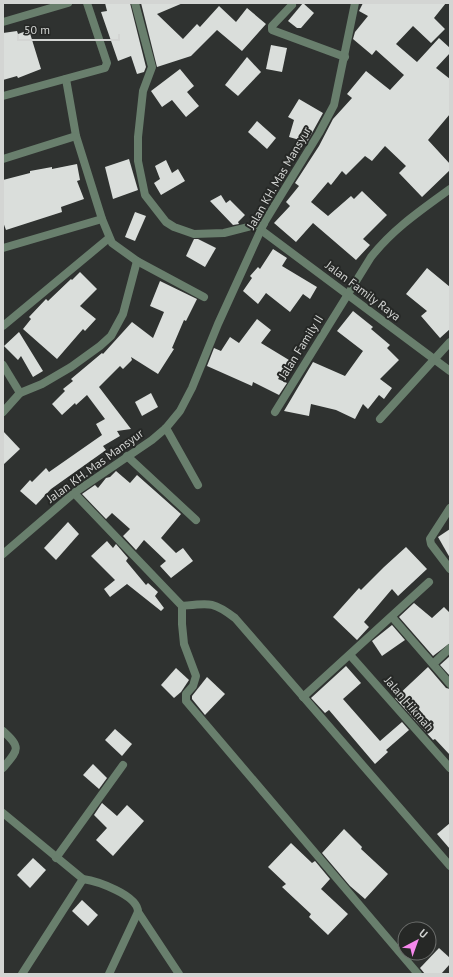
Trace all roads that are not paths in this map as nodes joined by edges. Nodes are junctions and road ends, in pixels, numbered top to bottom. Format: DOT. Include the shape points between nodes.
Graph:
graph roads {
  1 [pos="68,3"];
  2 [pos="87,3"];
  3 [pos="135,3"];
  4 [pos="354,3"];
  5 [pos="292,5"];
  6 [pos="3,22"];
  7 [pos="345,57"];
  8 [pos="66,79"];
  9 [pos="3,96"];
  10 [pos="76,136"];
  11 [pos="3,158"];
  12 [pos="450,189"];
  13 [pos="102,219"];
  14 [pos="263,227"];
  15 [pos="109,238"];
  16 [pos="3,248"];
  17 [pos="137,261"];
  18 [pos="347,294"];
  19 [pos="204,297"];
  20 [pos="3,326"];
  21 [pos="450,342"];
  22 [pos="434,360"];
  23 [pos="3,365"];
  24 [pos="450,371"];
  25 [pos="20,393"];
  26 [pos="3,412"];
  27 [pos="275,412"];
  28 [pos="380,419"];
  29 [pos="166,428"];
  30 [pos="127,456"];
  31 [pos="198,486"];
  32 [pos="74,493"];
  33 [pos="450,508"];
  34 [pos="196,520"];
  35 [pos="3,554"];
  36 [pos="450,569"];
  37 [pos="429,582"];
  38 [pos="182,606"];
  39 [pos="392,617"];
  40 [pos="450,648"];
  41 [pos="350,655"];
  42 [pos="433,664"];
  43 [pos="450,684"];
  44 [pos="303,697"];
  45 [pos="3,732"];
  46 [pos="123,765"];
  47 [pos="3,768"];
  48 [pos="450,768"];
  49 [pos="3,813"];
  50 [pos="56,858"];
  51 [pos="450,866"];
  52 [pos="83,879"];
  53 [pos="138,912"];
  54 [pos="22,974"];
  55 [pos="110,974"];
  56 [pos="179,974"];
  57 [pos="418,974"];
  1 -- 6 [label="street"];
  2 -- 8 [label="street" via="107,63 101,70"];
  3 -- 14 [label="street" via="152,67 142,91 138,137 138,161 145,195 166,222 194,234 224,233"];
  4 -- 7 [label="street, Jalan KH. Mas Mansyur"];
  5 -- 7 [label="street" via="272,26 272,30"];
  7 -- 14 [label="street, Jalan KH. Mas Mansyur" via="329,116"];
  8 -- 9 [label="street"];
  8 -- 10 [label="street"];
  10 -- 11 [label="street"];
  10 -- 13 [label="street"];
  12 -- 18 [label="street, Jalan Family II" via="396,228 384,240"];
  13 -- 15 [label="street"];
  13 -- 16 [label="street"];
  14 -- 18 [label="street, Jalan Family Raya"];
  14 -- 29 [label="street, Jalan KH. Mas Mansyur" via="220,318 185,402"];
  15 -- 17 [label="street" via="115,246"];
  15 -- 20 [label="street"];
  17 -- 19 [label="street"];
  17 -- 25 [label="street" via="123,314 111,336 71,367"];
  18 -- 22 [label="street, Jalan Family Raya"];
  18 -- 27 [label="street, Jalan Family II"];
  21 -- 22 [label="street"];
  22 -- 24 [label="street, Jalan Family Raya"];
  22 -- 28 [label="street"];
  23 -- 25 [label="street"];
  25 -- 26 [label="street"];
  29 -- 30 [label="street, Jalan KH. Mas Mansyur"];
  29 -- 31 [label="street"];
  30 -- 32 [label="street, Jalan KH. Mas Mansyur"];
  30 -- 34 [label="street"];
  32 -- 35 [label="street, Jalan KH. Mas Mansyur"];
  32 -- 38 [label="street"];
  33 -- 36 [label="street" via="430,541"];
  37 -- 39 [label="street"];
  38 -- 44 [label="street" via="208,603 226,611 235,618"];
  38 -- 57 [label="street" via="184,644 196,676 193,686 186,694 186,701"];
  39 -- 41 [label="street"];
  39 -- 42 [label="street"];
  40 -- 42 [label="street"];
  41 -- 44 [label="street"];
  41 -- 48 [label="street, Jalan Hikmah"];
  42 -- 43 [label="street"];
  44 -- 51 [label="street"];
  45 -- 47 [label="street" via="15,742 17,748"];
  46 -- 50 [label="street"];
  49 -- 50 [label="street"];
  50 -- 52 [label="street"];
  52 -- 53 [label="street" via="96,881 130,898"];
  52 -- 54 [label="street"];
  53 -- 55 [label="street"];
  53 -- 56 [label="street"];
}
